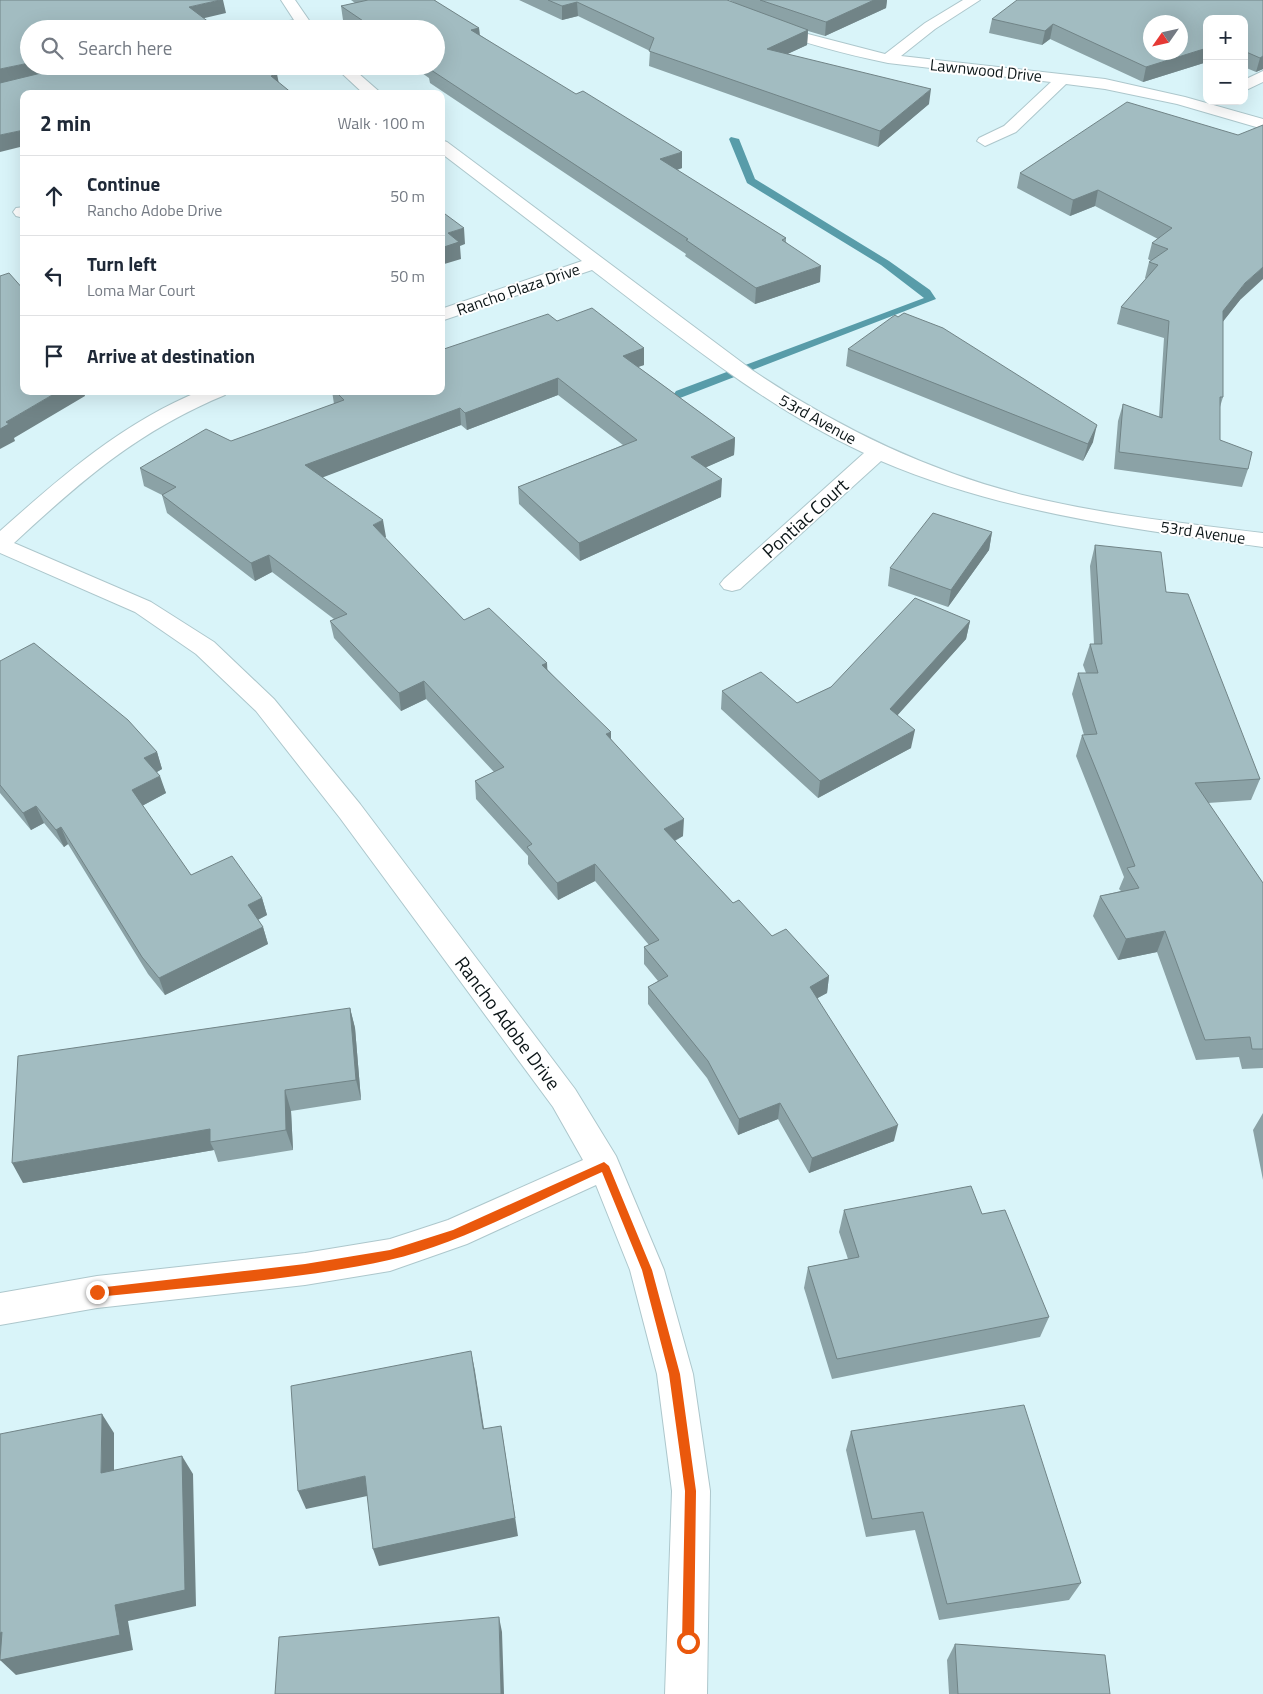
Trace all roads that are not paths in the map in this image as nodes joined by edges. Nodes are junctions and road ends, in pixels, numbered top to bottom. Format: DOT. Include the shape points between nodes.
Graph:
graph roads {
  1 [pos="288,0"];
  2 [pos="714,0"];
  3 [pos="973,0"];
  4 [pos="302,20"];
  5 [pos="888,59"];
  6 [pos="352,75"];
  7 [pos="1263,76"];
  8 [pos="1064,78"];
  9 [pos="1248,84"];
  10 [pos="369,90"];
  11 [pos="1223,106"];
  12 [pos="1263,124"];
  13 [pos="985,141"];
  14 [pos="445,148"];
  15 [pos="594,263"];
  16 [pos="445,314"];
  17 [pos="207,395"];
  18 [pos="878,452"];
  19 [pos="1263,540"];
  20 [pos="0,544"];
  21 [pos="732,584"];
  22 [pos="604,1166"];
  23 [pos="0,1310"];
  24 [pos="686,1694"];
  1 -- 4 [label="street"];
  2 -- 5 [label="street, Lawnwood Drive" via="784,32"];
  3 -- 5 [label="street" via="930,26"];
  5 -- 8 [label="street, Lawnwood Drive"];
  6 -- 10 [label="street"];
  7 -- 9 [label="street"];
  8 -- 11 [label="street, Lawnwood Drive"];
  8 -- 13 [label="street" via="1017,124"];
  11 -- 12 [label="street, Lawnwood Drive"];
  14 -- 15 [label="street, 53rd Avenue"];
  15 -- 16 [label="street, Rancho Plaza Drive"];
  15 -- 18 [label="street, 53rd Avenue" via="791,405"];
  17 -- 20 [label="street" via="129,438 80,472"];
  18 -- 19 [label="street, 53rd Avenue" via="964,484 1045,507"];
  18 -- 21 [label="street, Pontiac Court"];
  20 -- 22 [label="street, Rancho Adobe Drive" via="144,607 205,648 265,705 350,811 558,1090"];
  22 -- 23 [label="street" via="455,1234 390,1255 305,1269 97,1292"];
  22 -- 24 [label="street, Rancho Adobe Drive" via="647,1270 675,1374 691,1491"];
}
